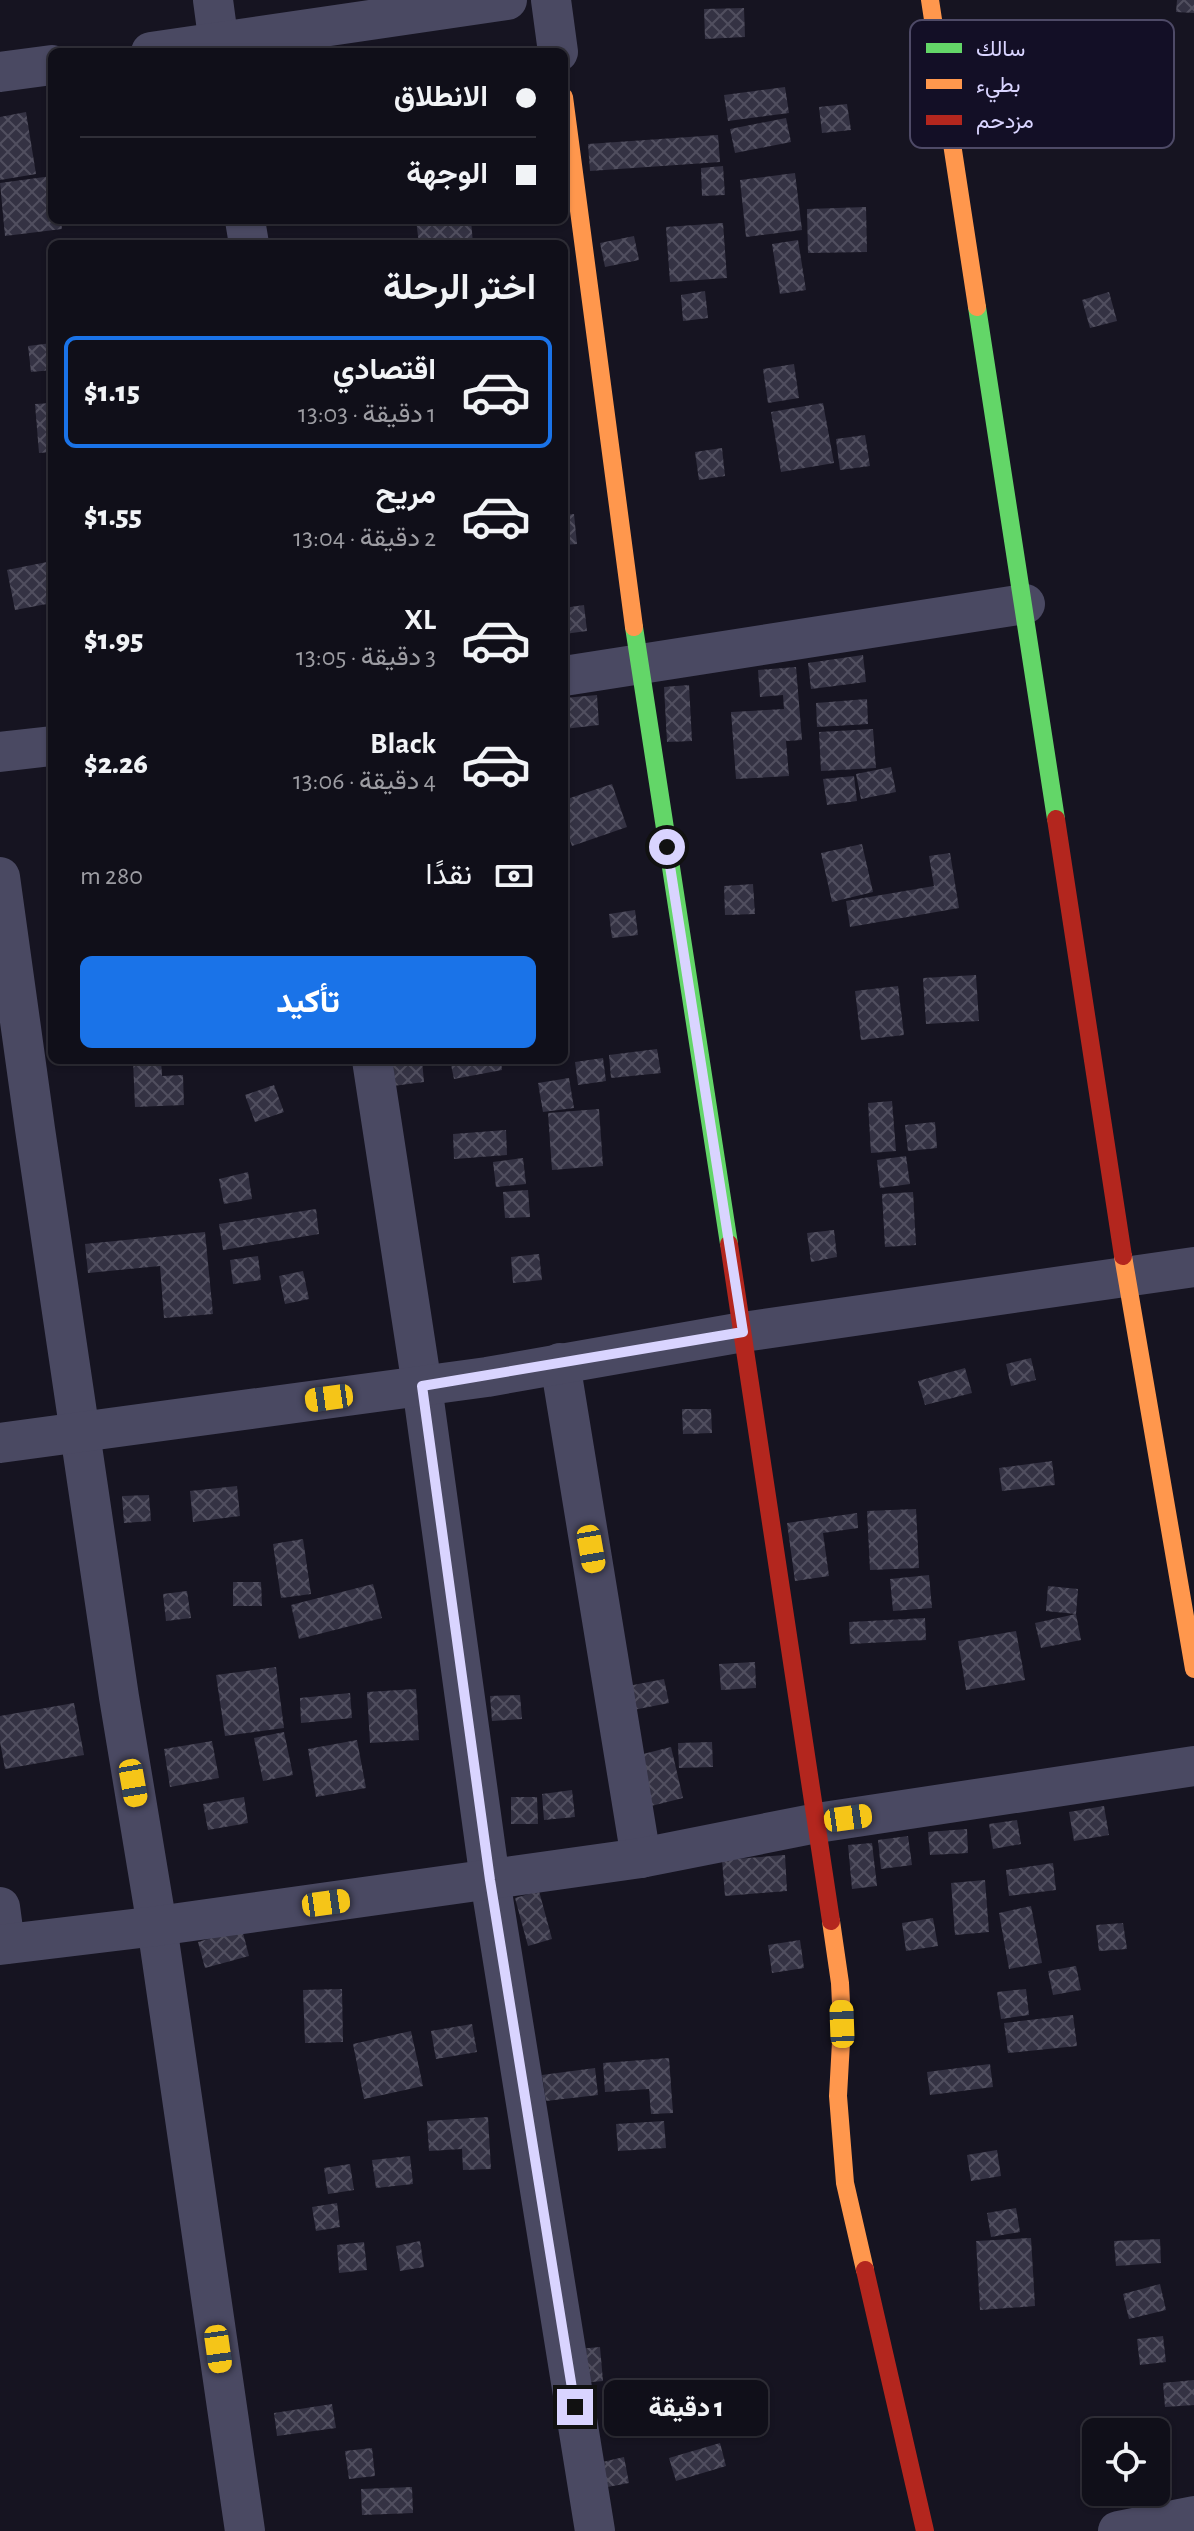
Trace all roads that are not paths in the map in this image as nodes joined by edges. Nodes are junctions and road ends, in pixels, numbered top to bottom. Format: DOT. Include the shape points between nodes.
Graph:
graph roads {
  1 [pos="213,0"];
  2 [pos="507,0"];
  3 [pos="551,0"];
  4 [pos="930,0"];
  5 [pos="933,20"];
  6 [pos="220,47"];
  7 [pos="557,48"];
  8 [pos="48,66"];
  9 [pos="0,72"];
  10 [pos="568,127"];
  11 [pos="953,148"];
  12 [pos="1025,604"];
  13 [pos="639,665"];
  14 [pos="568,675"];
  15 [pos="48,746"];
  16 [pos="0,752"];
  17 [pos="0,877"];
  18 [pos="373,1064"];
  19 [pos="1194,1267"];
  20 [pos="1126,1278"];
  21 [pos="743,1332"];
  22 [pos="560,1363"];
  23 [pos="422,1386"];
  24 [pos="80,1432"];
  25 [pos="0,1443"];
  26 [pos="1194,1669"];
  27 [pos="1194,1766"];
  28 [pos="817,1823"];
  29 [pos="641,1858"];
  30 [pos="490,1880"];
  31 [pos="157,1926"];
  32 [pos="2,1932"];
  33 [pos="1194,2516"];
  34 [pos="245,2531"];
  35 [pos="595,2531"];
  36 [pos="925,2531"];
  37 [pos="1118,2531"];
  1 -- 6 [label="street"];
  2 -- 6 [label="street"];
  3 -- 7 [label="street"];
  4 -- 5 [label="street"];
  8 -- 9 [label="street"];
  10 -- 13 [label="street"];
  11 -- 12 [label="street"];
  12 -- 13 [label="street"];
  12 -- 20 [label="street"];
  13 -- 14 [label="street"];
  13 -- 21 [label="street"];
  15 -- 16 [label="street"];
  17 -- 24 [label="street"];
  18 -- 23 [label="street"];
  19 -- 20 [label="street"];
  20 -- 21 [label="street"];
  20 -- 26 [label="street"];
  21 -- 22 [label="street"];
  21 -- 28 [label="street"];
  22 -- 23 [label="street"];
  22 -- 29 [label="street"];
  23 -- 24 [label="street"];
  23 -- 30 [label="street"];
  24 -- 25 [label="street"];
  24 -- 31 [label="street"];
  27 -- 28 [label="street"];
  28 -- 29 [label="street"];
  28 -- 36 [label="street" via="840,1983 838,2096 845,2183"];
  29 -- 30 [label="street"];
  30 -- 31 [label="street"];
  30 -- 35 [label="street"];
  31 -- 32 [label="street"];
  31 -- 34 [label="street"];
  33 -- 37 [label="street"];
}
